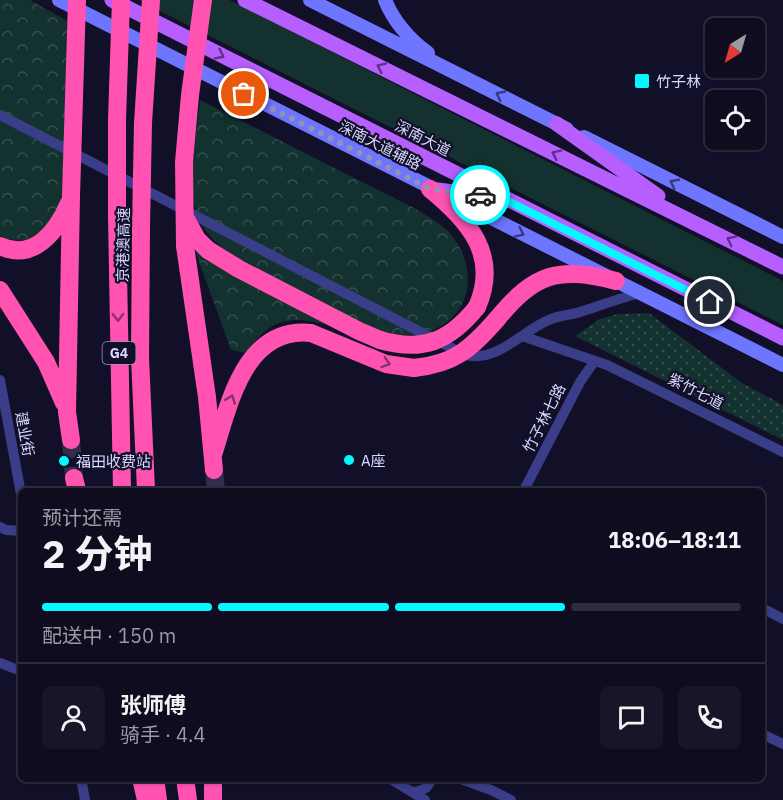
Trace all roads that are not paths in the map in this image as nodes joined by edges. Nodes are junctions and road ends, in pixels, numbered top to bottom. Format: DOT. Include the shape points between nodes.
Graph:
graph roads {
  1 [pos="58,0"];
  2 [pos="77,0"];
  3 [pos="112,0"];
  4 [pos="121,0"];
  5 [pos="151,0"];
  6 [pos="203,0"];
  7 [pos="245,0"];
  8 [pos="310,0"];
  9 [pos="385,0"];
  10 [pos="452,71"];
  11 [pos="0,115"];
  12 [pos="557,124"];
  13 [pos="430,189"];
  14 [pos="71,196"];
  15 [pos="183,200"];
  16 [pos="510,202"];
  17 [pos="698,224"];
  18 [pos="783,237"];
  19 [pos="0,246"];
  20 [pos="783,267"];
  21 [pos="616,281"];
  22 [pos="0,290"];
  23 [pos="640,293"];
  24 [pos="522,336"];
  25 [pos="783,338"];
  26 [pos="594,362"];
  27 [pos="783,365"];
  28 [pos="0,380"];
  29 [pos="67,412"];
  30 [pos="71,440"];
  31 [pos="783,452"];
  32 [pos="20,488"];
  33 [pos="122,488"];
  34 [pos="146,488"];
  35 [pos="527,488"];
  36 [pos="0,527"];
  37 [pos="18,531"];
  38 [pos="765,610"];
  39 [pos="783,619"];
  40 [pos="0,663"];
  41 [pos="18,670"];
  42 [pos="765,735"];
  43 [pos="783,744"];
  44 [pos="82,782"];
  45 [pos="142,782"];
  46 [pos="156,782"];
  47 [pos="186,782"];
  48 [pos="213,782"];
  49 [pos="396,782"];
  50 [pos="430,782"];
  51 [pos="469,782"];
  52 [pos="412,792"];
  53 [pos="86,800"];
  54 [pos="146,800"];
  55 [pos="158,800"];
  56 [pos="188,800"];
  57 [pos="213,800"];
  58 [pos="425,800"];
  59 [pos="512,800"];
  1 -- 13 [label="main road, 深南大道辅路"];
  2 -- 14 [label="highway, bridge"];
  3 -- 16 [label="main road, 深南大道, one-way"];
  4 -- 33 [label="highway, 京港澳高速 / G4, one-way, bridge" via="117,216"];
  5 -- 34 [label="highway, 京港澳高速 / G4, bridge" via="141,227 140,358"];
  6 -- 15 [label="highway, bridge" via="190,95"];
  17 -- 7 [label="main road, one-way"];
  8 -- 10 [label="main road"];
  9 -- 10 [label="main road" via="410,38"];
  12 -- 10 [label="main road, one-way"];
  11 -- 24 [label="street" via="465,355 485,356"];
  12 -- 17 [label="main road"];
  18 -- 12 [label="main road, one-way"];
  13 -- 15 [label="highway, bridge" via="463,219 479,244 485,282 477,307 454,331 427,344 411,346 359,332 208,250 190,228"];
  13 -- 16 [label="main road"];
  13 -- 21 [label="main road, 深南大道辅路, one-way"];
  14 -- 19 [label="highway" via="58,226 42,243 20,249"];
  14 -- 29 [label="highway"];
  15 -- 21 [label="highway, one-way, bridge" via="185,246 214,463 240,379 256,353 277,338 311,333 386,364 431,366 458,356 478,341 522,291 552,276 583,273"];
  16 -- 25 [label="main road, 深南大道"];
  20 -- 17 [label="main road, one-way"];
  21 -- 23 [label="main road, 深南大道辅路"];
  22 -- 29 [label="highway" via="46,362"];
  23 -- 24 [label="street" via="551,319"];
  23 -- 27 [label="main road, 深南大道辅路"];
  24 -- 26 [label="street, 紫竹七道"];
  26 -- 31 [label="street, 紫竹七道" via="646,383"];
  26 -- 35 [label="street, 竹子林七路" via="586,369"];
  28 -- 32 [label="street, 建业街"];
  29 -- 30 [label="highway"];
  36 -- 37 [label="street"];
  38 -- 39 [label="street"];
  40 -- 41 [label="street"];
  42 -- 43 [label="street"];
  44 -- 53 [label="street"];
  45 -- 54 [label="highway"];
  46 -- 55 [label="highway"];
  47 -- 56 [label="highway"];
  48 -- 57 [label="highway"];
  49 -- 52 [label="street"];
  50 -- 52 [label="street" via="423,790"];
  51 -- 59 [label="street"];
  52 -- 58 [label="street"];
}
